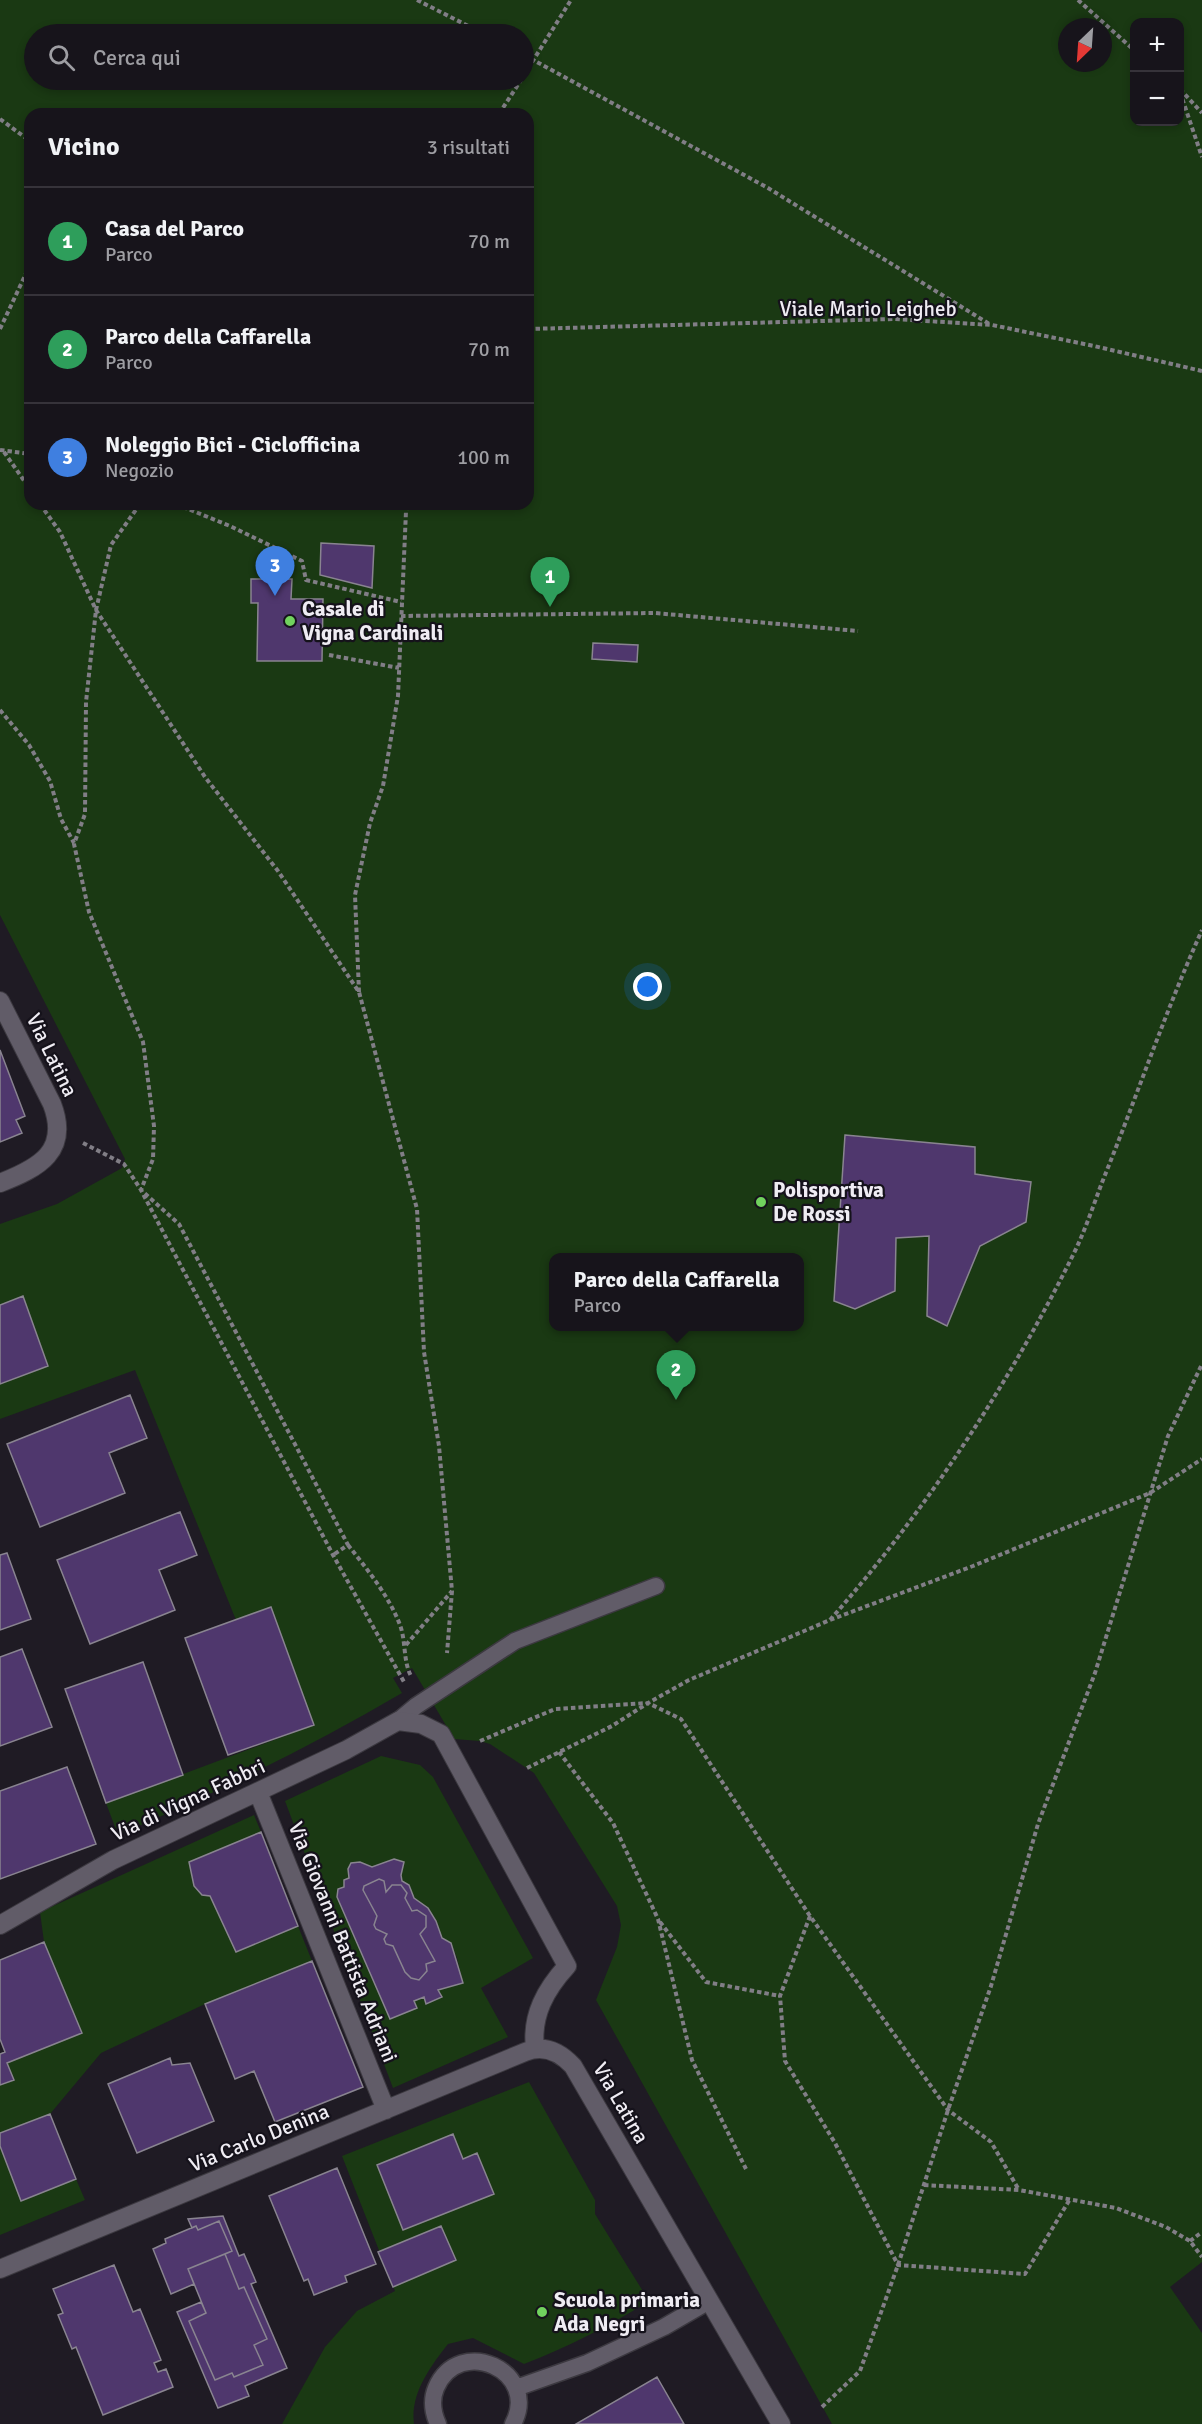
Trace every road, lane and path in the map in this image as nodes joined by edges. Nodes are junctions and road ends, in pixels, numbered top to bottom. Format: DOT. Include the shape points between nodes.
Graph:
graph roads {
  1 [pos="417,0"];
  2 [pos="571,0"];
  3 [pos="1078,0"];
  4 [pos="464,24"];
  5 [pos="1130,46"];
  6 [pos="534,58"];
  7 [pos="534,61"];
  8 [pos="515,90"];
  9 [pos="1184,96"];
  10 [pos="1184,105"];
  11 [pos="503,108"];
  12 [pos="1202,112"];
  13 [pos="0,119"];
  14 [pos="24,137"];
  15 [pos="1202,157"];
  16 [pos="24,278"];
  17 [pos="992,325"];
  18 [pos="0,329"];
  19 [pos="534,329"];
  20 [pos="1202,371"];
  21 [pos="2,451"];
  22 [pos="24,453"];
  23 [pos="24,481"];
  24 [pos="44,510"];
  25 [pos="136,510"];
  26 [pos="191,510"];
  27 [pos="406,510"];
  28 [pos="401,602"];
  29 [pos="96,610"];
  30 [pos="401,616"];
  31 [pos="858,631"];
  32 [pos="329,655"];
  33 [pos="399,668"];
  34 [pos="0,710"];
  35 [pos="74,844"];
  36 [pos="1202,930"];
  37 [pos="359,993"];
  38 [pos="0,1002"];
  39 [pos="59,1131"];
  40 [pos="0,1183"];
  41 [pos="141,1190"];
  42 [pos="1202,1364"];
  43 [pos="1202,1461"];
  44 [pos="1150,1493"];
  45 [pos="348,1545"];
  46 [pos="333,1555"];
  47 [pos="656,1586"];
  48 [pos="452,1591"];
  49 [pos="830,1620"];
  50 [pos="406,1646"];
  51 [pos="408,1670"];
  52 [pos="399,1674"];
  53 [pos="445,1687"];
  54 [pos="648,1703"];
  55 [pos="398,1721"];
  56 [pos="480,1741"];
  57 [pos="559,1752"];
  58 [pos="527,1768"];
  59 [pos="258,1792"];
  60 [pos="810,1916"];
  61 [pos="657,1919"];
  62 [pos="0,1925"];
  63 [pos="780,1996"];
  64 [pos="535,2048"];
  65 [pos="386,2110"];
  66 [pos="948,2110"];
  67 [pos="746,2169"];
  68 [pos="924,2185"];
  69 [pos="1018,2190"];
  70 [pos="1070,2199"];
  71 [pos="1202,2232"];
  72 [pos="1190,2241"];
  73 [pos="1202,2257"];
  74 [pos="898,2265"];
  75 [pos="0,2269"];
  76 [pos="709,2301"];
  77 [pos="516,2388"];
  78 [pos="822,2407"];
  79 [pos="438,2424"];
  80 [pos="513,2424"];
  81 [pos="781,2424"];
  1 -- 4 [label="path"];
  2 -- 6 [label="path"];
  3 -- 5 [label="path"];
  7 -- 17 [label="path" via="768,188"];
  8 -- 11 [label="path"];
  9 -- 12 [label="path"];
  10 -- 15 [label="path"];
  13 -- 14 [label="path"];
  16 -- 18 [label="path"];
  17 -- 19 [label="path, Viale Mario Leigheb" via="894,319"];
  17 -- 20 [label="path, Viale Mario Leigheb"];
  21 -- 22 [label="path"];
  21 -- 23 [label="path"];
  24 -- 29 [label="path" via="60,532"];
  25 -- 29 [label="path" via="111,545"];
  26 -- 28 [label="path" via="302,561 306,580"];
  27 -- 28 [label="path"];
  28 -- 30 [label="path"];
  29 -- 35 [label="path" via="86,702 85,814"];
  29 -- 37 [label="path" via="205,777 278,871"];
  30 -- 31 [label="path" via="655,613"];
  30 -- 33 [label="path"];
  32 -- 33 [label="path"];
  33 -- 37 [label="path" via="383,786 370,823 355,895"];
  34 -- 35 [label="path" via="29,745 50,781 61,819"];
  35 -- 41 [label="path" via="89,912 143,1042 154,1126 153,1159"];
  36 -- 49 [label="path" via="1070,1259 994,1399 874,1569"];
  37 -- 48 [label="path" via="417,1209 424,1352 439,1446"];
  38 -- 39 [label="street, Via Latina" via="52,1104"];
  39 -- 40 [label="street" via="50,1153 35,1169"];
  39 -- 41 [label="path" via="124,1164"];
  41 -- 45 [label="path" via="179,1224"];
  41 -- 46 [label="path"];
  42 -- 44 [label="path" via="1168,1436"];
  43 -- 44 [label="path"];
  44 -- 49 [label="path"];
  44 -- 66 [label="path" via="1095,1673 1038,1824 991,1986"];
  45 -- 46 [label="path"];
  45 -- 50 [label="path" via="400,1624"];
  46 -- 52 [label="path"];
  47 -- 53 [label="lane" via="514,1641"];
  48 -- 50 [label="path"];
  48 -- 53 [label="path"];
  49 -- 54 [label="path" via="689,1680"];
  50 -- 51 [label="path"];
  53 -- 55 [label="lane"];
  54 -- 56 [label="path" via="555,1709"];
  54 -- 57 [label="path"];
  54 -- 60 [label="path" via="681,1719"];
  55 -- 59 [label="street, Via di Vigna Fabbri"];
  55 -- 64 [label="street" via="410,1720 441,1734 567,1966 555,1979 538,2011 534,2023"];
  57 -- 58 [label="path"];
  57 -- 61 [label="path" via="613,1823"];
  59 -- 62 [label="street, Via di Vigna Fabbri" via="113,1860"];
  59 -- 65 [label="street, Via Giovanni Battista Adriani"];
  60 -- 63 [label="path"];
  60 -- 66 [label="path"];
  61 -- 63 [label="path" via="706,1982"];
  61 -- 67 [label="path" via="692,2060"];
  63 -- 74 [label="path" via="785,2061 835,2143"];
  64 -- 65 [label="street, Via Carlo Denina"];
  64 -- 76 [label="street, Via Latina" via="554,2051 573,2066"];
  65 -- 75 [label="street, Via Carlo Denina"];
  66 -- 68 [label="path"];
  66 -- 69 [label="path" via="991,2142"];
  68 -- 69 [label="path"];
  68 -- 74 [label="path"];
  69 -- 70 [label="path"];
  70 -- 72 [label="path" via="1116,2208 1166,2227"];
  70 -- 74 [label="path" via="1025,2274"];
  71 -- 72 [label="path"];
  72 -- 73 [label="path"];
  74 -- 78 [label="path" via="860,2371"];
  76 -- 77 [label="lane" via="587,2363"];
  76 -- 81 [label="street, Via Latina"];
  77 -- 79 [label="lane" via="503,2371 488,2363 461,2363 450,2369 435,2391 433,2406"];
  77 -- 80 [label="lane" via="519,2406"];
}
